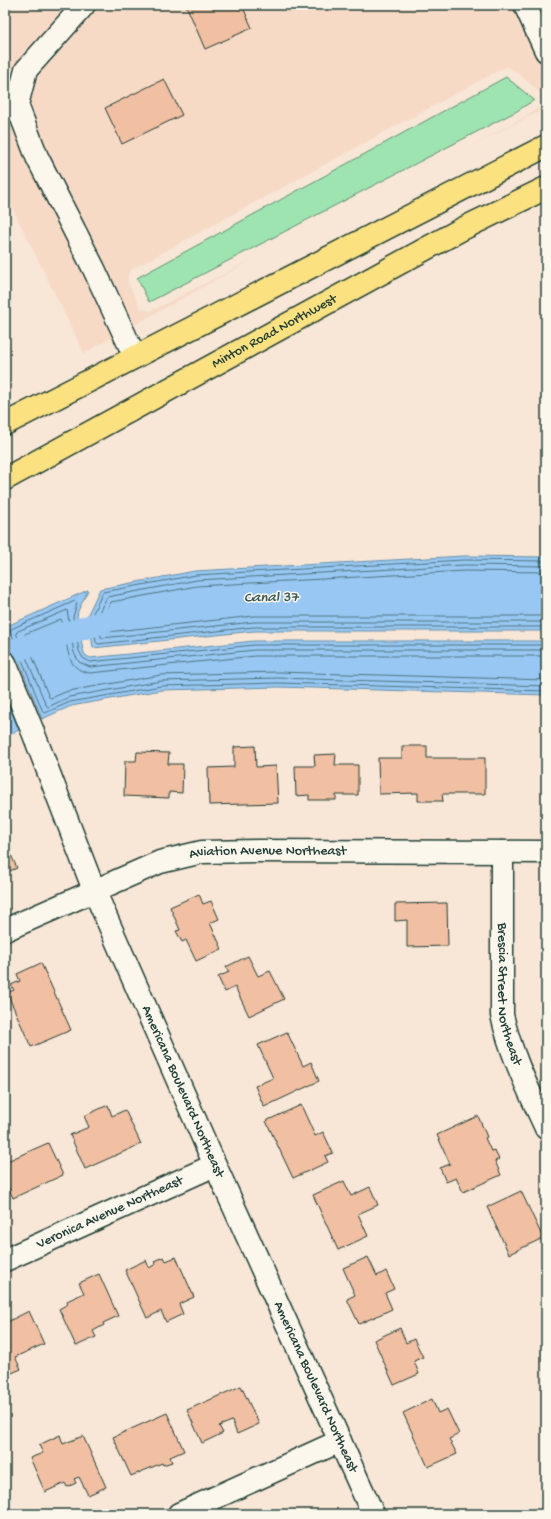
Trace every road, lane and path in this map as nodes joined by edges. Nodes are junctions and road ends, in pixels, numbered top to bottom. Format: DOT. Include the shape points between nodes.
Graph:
graph roads {
  1 [pos="84,5"];
  2 [pos="525,5"];
  3 [pos="546,51"];
  4 [pos="546,146"];
  5 [pos="546,188"];
  6 [pos="135,357"];
  7 [pos="5,424"];
  8 [pos="5,479"];
  9 [pos="5,664"];
  10 [pos="502,852"];
  11 [pos="546,852"];
  12 [pos="94,890"];
  13 [pos="5,930"];
  14 [pos="546,1128"];
  15 [pos="215,1165"];
  16 [pos="5,1260"];
  17 [pos="340,1441"];
  18 [pos="179,1514"];
  19 [pos="373,1514"];
  1 -- 6 [label="street" via="26,70 17,105 37,157"];
  2 -- 3 [label="street"];
  4 -- 6 [label="main road"];
  5 -- 8 [label="main road, Minton Road Northwest" via="462,229"];
  6 -- 7 [label="main road"];
  9 -- 12 [label="street, Americana Boulevard Northeast"];
  10 -- 11 [label="street, Aviation Avenue Northeast"];
  10 -- 12 [label="street, Aviation Avenue Northeast" via="202,852 160,862"];
  10 -- 14 [label="street, Brescia Street Northeast" via="502,1015 517,1064"];
  12 -- 13 [label="street, Aviation Avenue Northeast"];
  12 -- 15 [label="street, Americana Boulevard Northeast"];
  15 -- 16 [label="street, Veronica Avenue Northeast"];
  15 -- 17 [label="street, Americana Boulevard Northeast"];
  17 -- 18 [label="street"];
  17 -- 19 [label="street, Americana Boulevard Northeast"];
}
